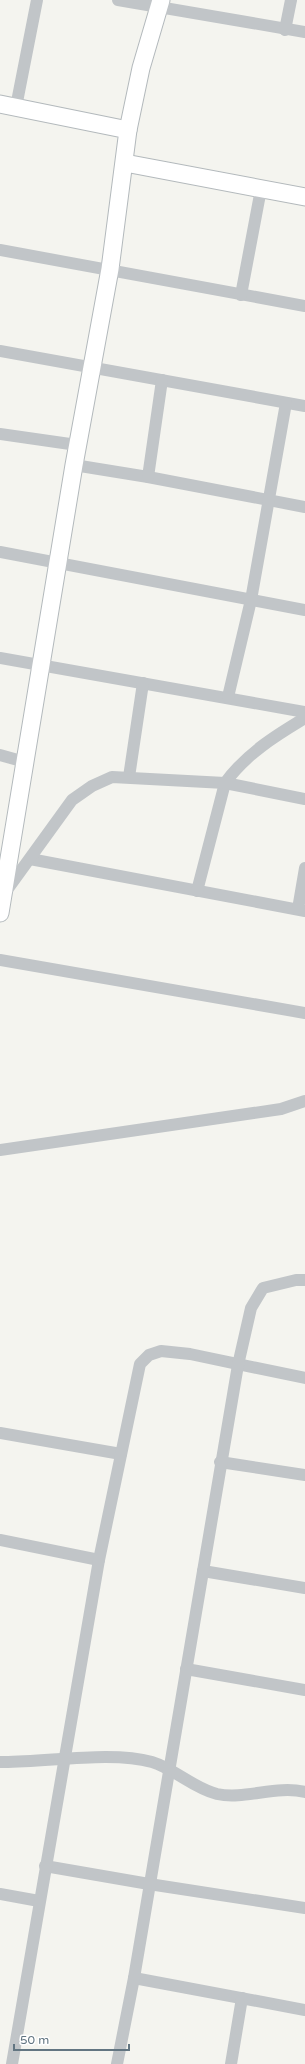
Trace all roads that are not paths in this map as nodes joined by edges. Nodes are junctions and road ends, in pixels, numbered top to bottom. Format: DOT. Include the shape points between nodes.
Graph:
graph roads {
  1 [pos="37,0"];
  2 [pos="118,0"];
  3 [pos="291,0"];
  4 [pos="160,4"];
  5 [pos="285,30"];
  6 [pos="305,32"];
  7 [pos="8,105"];
  8 [pos="128,130"];
  9 [pos="125,163"];
  10 [pos="261,189"];
  11 [pos="305,197"];
  12 [pos="0,250"];
  13 [pos="110,269"];
  14 [pos="241,295"];
  15 [pos="305,306"];
  16 [pos="0,351"];
  17 [pos="92,367"];
  18 [pos="162,380"];
  19 [pos="286,403"];
  20 [pos="305,406"];
  21 [pos="0,434"];
  22 [pos="77,445"];
  23 [pos="74,465"];
  24 [pos="148,477"];
  25 [pos="269,501"];
  26 [pos="305,507"];
  27 [pos="0,552"];
  28 [pos="58,562"];
  29 [pos="251,600"];
  30 [pos="305,610"];
  31 [pos="0,658"];
  32 [pos="41,664"];
  33 [pos="143,683"];
  34 [pos="228,698"];
  35 [pos="305,712"];
  36 [pos="305,718"];
  37 [pos="0,755"];
  38 [pos="25,762"];
  39 [pos="129,777"];
  40 [pos="225,783"];
  41 [pos="305,799"];
  42 [pos="5,849"];
  43 [pos="30,859"];
  44 [pos="305,868"];
  45 [pos="197,891"];
  46 [pos="3,896"];
  47 [pos="302,910"];
  48 [pos="0,913"];
  49 [pos="0,960"];
  50 [pos="305,1013"];
  51 [pos="305,1101"];
  52 [pos="0,1150"];
  53 [pos="305,1280"];
  54 [pos="238,1365"];
  55 [pos="305,1378"];
  56 [pos="0,1433"];
  57 [pos="121,1454"];
  58 [pos="220,1462"];
  59 [pos="305,1475"];
  60 [pos="0,1540"];
  61 [pos="99,1560"];
  62 [pos="203,1570"];
  63 [pos="305,1588"];
  64 [pos="186,1669"];
  65 [pos="305,1690"];
  66 [pos="63,1759"];
  67 [pos="0,1762"];
  68 [pos="169,1771"];
  69 [pos="305,1792"];
  70 [pos="45,1866"];
  71 [pos="149,1884"];
  72 [pos="0,1894"];
  73 [pos="39,1901"];
  74 [pos="305,1908"];
  75 [pos="134,1978"];
  76 [pos="242,1998"];
  77 [pos="305,2010"];
  78 [pos="12,2064"];
  79 [pos="117,2064"];
  80 [pos="230,2064"];
  1 -- 7 [label="street"];
  2 -- 4 [label="street"];
  3 -- 5 [label="street"];
  4 -- 5 [label="street"];
  4 -- 8 [label="street" via="141,68"];
  5 -- 6 [label="street"];
  7 -- 8 [label="street"];
  8 -- 9 [label="street"];
  9 -- 10 [label="street"];
  9 -- 13 [label="street"];
  10 -- 11 [label="street"];
  10 -- 14 [label="street"];
  12 -- 13 [label="street"];
  13 -- 14 [label="street"];
  13 -- 17 [label="street"];
  14 -- 15 [label="street"];
  16 -- 17 [label="street"];
  17 -- 18 [label="street"];
  17 -- 22 [label="street"];
  18 -- 19 [label="street"];
  18 -- 24 [label="street"];
  19 -- 20 [label="street"];
  19 -- 25 [label="street"];
  21 -- 22 [label="street"];
  22 -- 23 [label="street"];
  23 -- 24 [label="street"];
  23 -- 28 [label="street"];
  24 -- 25 [label="street"];
  25 -- 26 [label="street"];
  25 -- 29 [label="street"];
  27 -- 28 [label="street"];
  28 -- 29 [label="street"];
  28 -- 32 [label="street"];
  29 -- 30 [label="street"];
  29 -- 34 [label="street"];
  31 -- 32 [label="street"];
  32 -- 33 [label="street"];
  32 -- 38 [label="street"];
  33 -- 34 [label="street"];
  33 -- 39 [label="street"];
  34 -- 35 [label="street"];
  36 -- 40 [label="street" via="254,751"];
  37 -- 38 [label="street"];
  38 -- 42 [label="street"];
  39 -- 40 [label="street"];
  39 -- 43 [label="street" via="112,778 92,786 72,800"];
  40 -- 41 [label="street"];
  40 -- 45 [label="street"];
  42 -- 46 [label="street"];
  43 -- 45 [label="street"];
  43 -- 46 [label="street"];
  44 -- 47 [label="street"];
  45 -- 47 [label="street"];
  46 -- 48 [label="street"];
  49 -- 50 [label="street"];
  51 -- 52 [label="street" via="281,1109"];
  53 -- 54 [label="street" via="263,1288 251,1308"];
  54 -- 55 [label="street"];
  54 -- 57 [label="street" via="190,1354 161,1351 149,1355 140,1364"];
  54 -- 58 [label="street"];
  56 -- 57 [label="street"];
  57 -- 61 [label="street"];
  58 -- 59 [label="street"];
  58 -- 62 [label="street"];
  60 -- 61 [label="street"];
  61 -- 66 [label="street"];
  62 -- 63 [label="street"];
  62 -- 64 [label="street"];
  64 -- 65 [label="street"];
  64 -- 68 [label="street"];
  66 -- 67 [label="street"];
  66 -- 68 [label="street" via="116,1758 152,1762"];
  66 -- 70 [label="street"];
  68 -- 69 [label="street" via="218,1794 287,1789"];
  68 -- 71 [label="street"];
  70 -- 71 [label="street"];
  70 -- 73 [label="street"];
  71 -- 74 [label="street"];
  71 -- 75 [label="street"];
  72 -- 73 [label="street"];
  73 -- 78 [label="street"];
  75 -- 76 [label="street"];
  75 -- 79 [label="street"];
  76 -- 77 [label="street"];
  76 -- 80 [label="street"];
}
